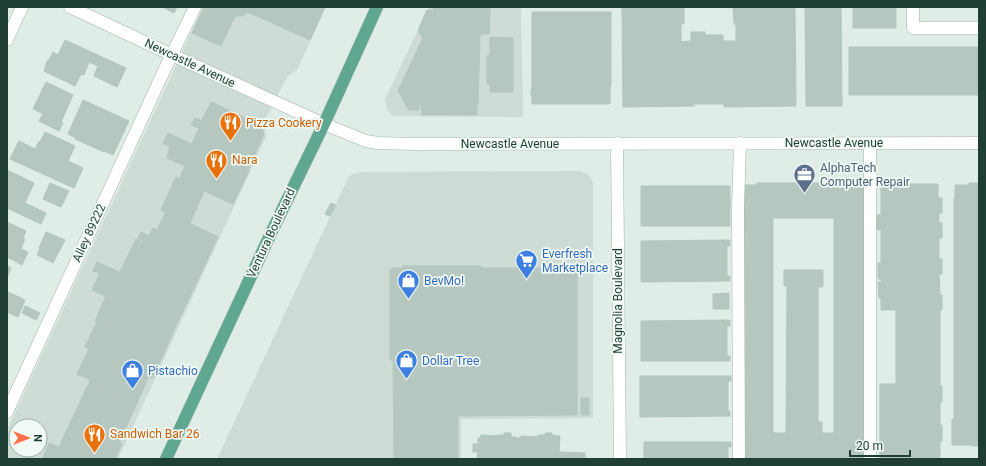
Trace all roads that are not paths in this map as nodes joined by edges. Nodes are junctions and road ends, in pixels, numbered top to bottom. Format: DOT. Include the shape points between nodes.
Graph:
graph roads {
  1 [pos="22,7"];
  2 [pos="70,7"];
  3 [pos="194,7"];
  4 [pos="377,7"];
  5 [pos="913,7"];
  6 [pos="979,28"];
  7 [pos="7,40"];
  8 [pos="172,55"];
  9 [pos="324,124"];
  10 [pos="617,143"];
  11 [pos="740,143"];
  12 [pos="979,143"];
  13 [pos="870,144"];
  14 [pos="7,412"];
  15 [pos="166,459"];
  16 [pos="620,459"];
  17 [pos="739,459"];
  18 [pos="870,459"];
  1 -- 7 [label="street"];
  2 -- 8 [label="street, Newcastle Avenue"];
  3 -- 8 [label="street, Alley 89222"];
  4 -- 9 [label="main road, Ventura Boulevard"];
  5 -- 6 [label="street" via="913,28"];
  8 -- 9 [label="street, Newcastle Avenue"];
  8 -- 14 [label="street, Alley 89222"];
  9 -- 10 [label="street, Newcastle Avenue" via="366,141 378,143"];
  9 -- 15 [label="main road, Ventura Boulevard"];
  10 -- 11 [label="street, Newcastle Avenue"];
  10 -- 16 [label="street, Magnolia Boulevard"];
  11 -- 13 [label="street, Newcastle Avenue"];
  11 -- 17 [label="street"];
  12 -- 13 [label="street, Newcastle Avenue"];
  13 -- 18 [label="street"];
}
